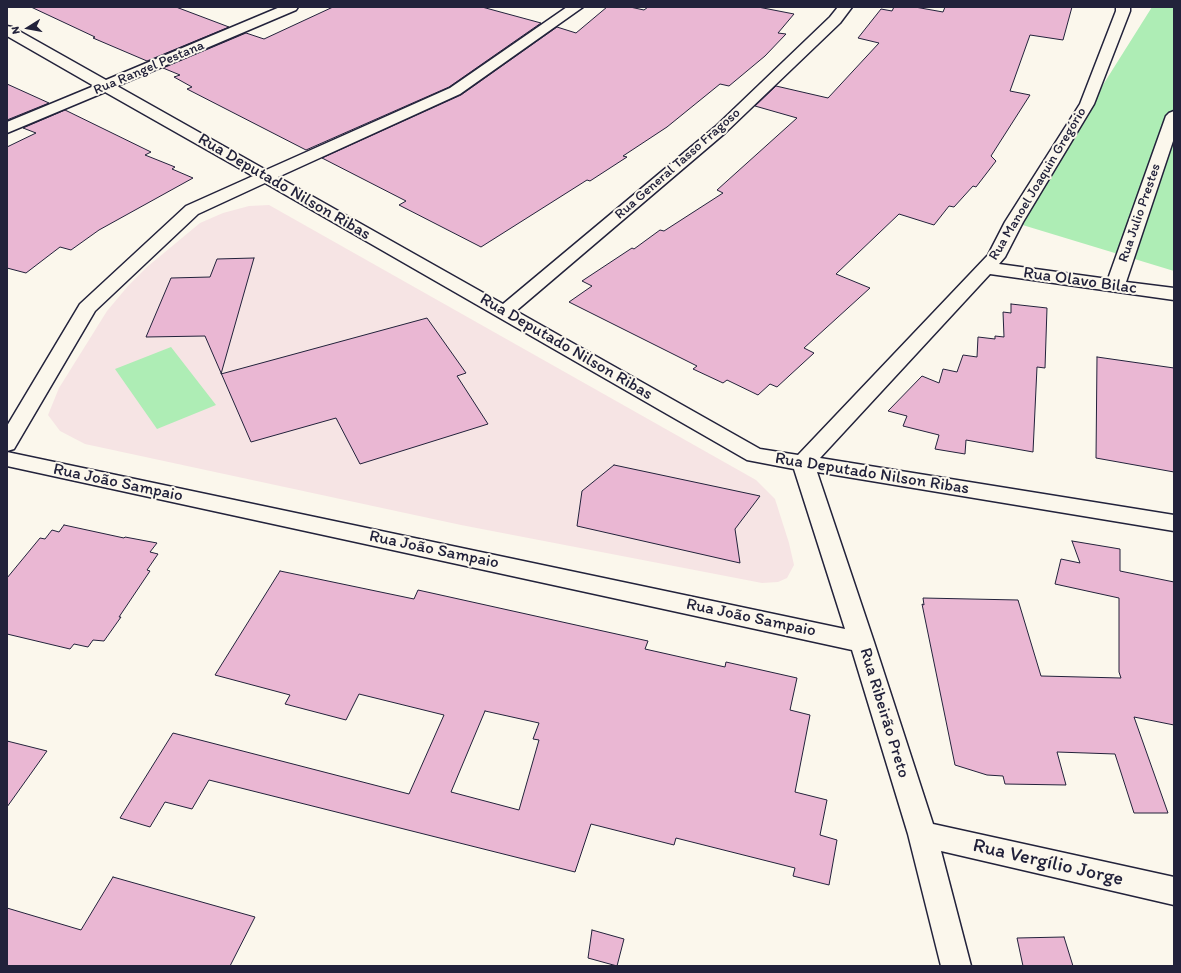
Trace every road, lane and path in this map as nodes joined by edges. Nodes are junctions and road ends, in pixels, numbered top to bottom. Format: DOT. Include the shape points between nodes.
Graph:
graph roads {
  1 [pos="291,7"];
  2 [pos="576,7"];
  3 [pos="845,7"];
  4 [pos="1123,7"];
  5 [pos="7,30"];
  6 [pos="106,86"];
  7 [pos="1174,116"];
  8 [pos="7,128"];
  9 [pos="266,177"];
  10 [pos="986,268"];
  11 [pos="1115,286"];
  12 [pos="1174,294"];
  13 [pos="504,312"];
  14 [pos="7,444"];
  15 [pos="7,459"];
  16 [pos="803,464"];
  17 [pos="1174,523"];
  18 [pos="862,642"];
  19 [pos="922,834"];
  20 [pos="1174,891"];
  21 [pos="956,966"];
  1 -- 6 [label="street, Rua Rangel Pestana"];
  2 -- 9 [label="street" via="455,92"];
  3 -- 13 [label="street, Rua General Tasso Fragoso" via="835,20 720,130"];
  4 -- 10 [label="street, Rua Manoel Joaquin Gregório" via="1086,104 1014,222 996,257"];
  5 -- 6 [label="street, Rua Deputado Nilson Ribas"];
  6 -- 8 [label="street, Rua Rangel Pestana"];
  6 -- 9 [label="street, Rua Deputado Nilson Ribas"];
  7 -- 11 [label="street, Rua Julio Prestes"];
  9 -- 13 [label="street, Rua Deputado Nilson Ribas"];
  9 -- 14 [label="street" via="192,210 87,308"];
  10 -- 11 [label="street, Rua Olavo Bilac"];
  10 -- 16 [label="street, Rua Manoel Joaquin Gregório"];
  11 -- 12 [label="street, Rua Olavo Bilac"];
  13 -- 16 [label="street, Rua Deputado Nilson Ribas" via="755,455"];
  15 -- 18 [label="street, Rua João Sampaio"];
  16 -- 17 [label="street, Rua Deputado Nilson Ribas"];
  16 -- 18 [label="street, Rua Ribeirão Preto"];
  18 -- 19 [label="street, Rua Ribeirão Preto"];
  19 -- 20 [label="street, Rua Vergílio Jorge"];
  19 -- 21 [label="street, Rua Ribeirão Preto"];
}
